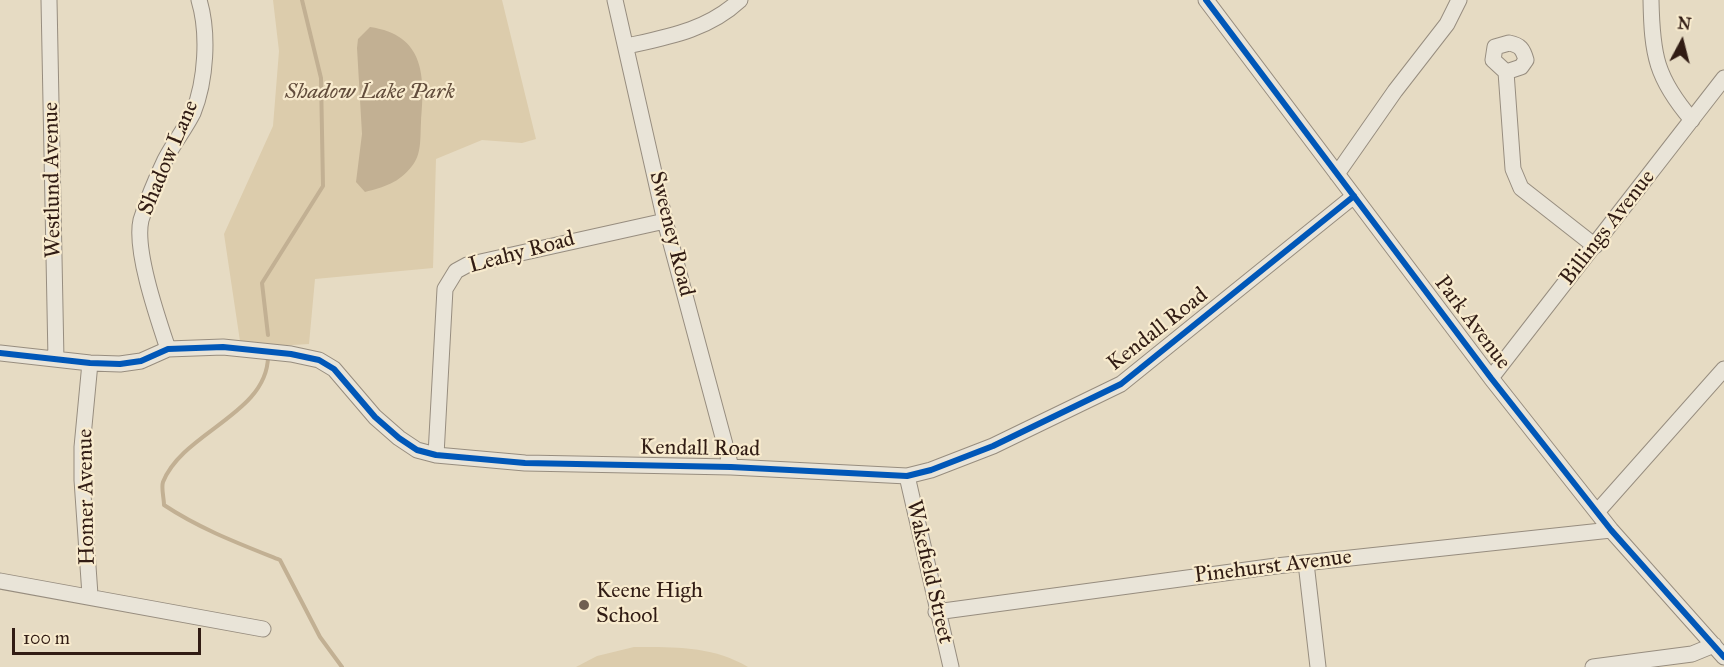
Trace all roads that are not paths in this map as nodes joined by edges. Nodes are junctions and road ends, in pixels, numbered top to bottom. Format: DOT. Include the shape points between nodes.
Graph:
graph roads {
  1 [pos="49,0"];
  2 [pos="199,0"];
  3 [pos="615,0"];
  4 [pos="740,0"];
  5 [pos="1206,0"];
  6 [pos="1459,0"];
  7 [pos="1651,0"];
  8 [pos="627,46"];
  9 [pos="1506,72"];
  10 [pos="1724,78"];
  11 [pos="1692,120"];
  12 [pos="1337,174"];
  13 [pos="1354,196"];
  14 [pos="665,221"];
  15 [pos="1594,246"];
  16 [pos="168,349"];
  17 [pos="0,353"];
  18 [pos="56,360"];
  19 [pos="90,363"];
  20 [pos="1724,369"];
  21 [pos="1491,378"];
  22 [pos="436,455"];
  23 [pos="731,467"];
  24 [pos="907,476"];
  25 [pos="1597,512"];
  26 [pos="1611,530"];
  27 [pos="1306,562"];
  28 [pos="0,581"];
  29 [pos="90,595"];
  30 [pos="936,612"];
  31 [pos="263,628"];
  32 [pos="1719,651"];
  33 [pos="951,667"];
  34 [pos="1318,667"];
  35 [pos="1593,667"];
  1 -- 18 [label="street, Westlund Avenue"];
  2 -- 16 [label="street, Shadow Lane" via="203,12 204,70 193,112 165,160 141,221 148,280"];
  3 -- 8 [label="street, Sweeney Road"];
  4 -- 8 [label="street" via="693,30"];
  5 -- 12 [label="street, Park Avenue"];
  6 -- 12 [label="street" via="1447,24"];
  7 -- 11 [label="street" via="1661,77"];
  8 -- 14 [label="street, Sweeney Road"];
  9 -- 15 [label="street" via="1513,169 1521,188"];
  10 -- 11 [label="street, Billings Avenue"];
  11 -- 15 [label="street, Billings Avenue"];
  12 -- 13 [label="street, Park Avenue"];
  13 -- 21 [label="street, Park Avenue"];
  13 -- 24 [label="street, Kendall Road" via="1121,384 993,446"];
  14 -- 22 [label="street, Leahy Road" via="467,265 456,271 446,289"];
  14 -- 23 [label="street, Sweeney Road"];
  15 -- 21 [label="street, Billings Avenue"];
  16 -- 19 [label="street, Kendall Road" via="141,361"];
  16 -- 22 [label="street, Kendall Road" via="223,347 319,360 334,369 375,417 399,438 417,450"];
  17 -- 18 [label="street, Kendall Road"];
  18 -- 19 [label="street, Kendall Road"];
  19 -- 29 [label="street, Homer Avenue" via="82,447"];
  20 -- 25 [label="street"];
  21 -- 25 [label="street, Park Avenue"];
  22 -- 23 [label="street, Kendall Road" via="525,464"];
  23 -- 24 [label="street, Kendall Road"];
  24 -- 30 [label="street, Wakefield Street"];
  25 -- 26 [label="street, Park Avenue"];
  26 -- 27 [label="street, Pinehurst Avenue"];
  26 -- 32 [label="street, Park Avenue"];
  27 -- 30 [label="street, Pinehurst Avenue"];
  27 -- 34 [label="street"];
  28 -- 29 [label="street"];
  29 -- 31 [label="street"];
  30 -- 33 [label="street, Wakefield Street"];
  32 -- 35 [label="street"];
}
